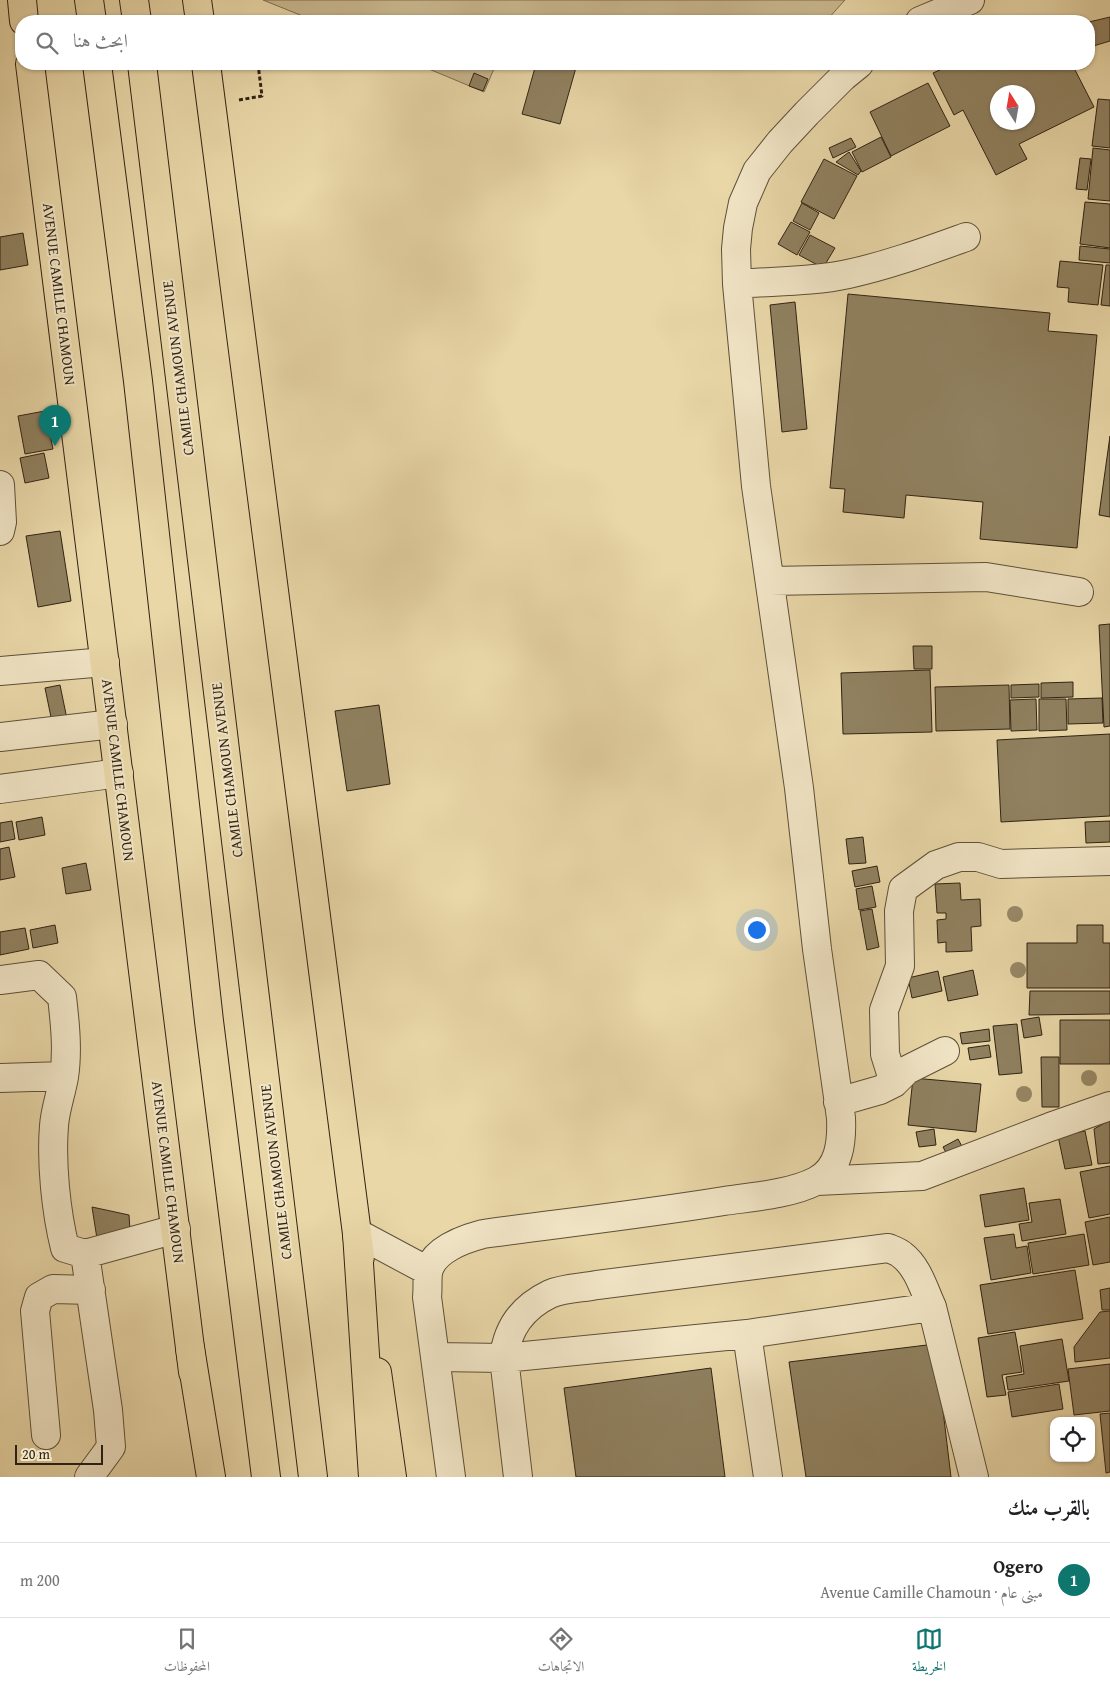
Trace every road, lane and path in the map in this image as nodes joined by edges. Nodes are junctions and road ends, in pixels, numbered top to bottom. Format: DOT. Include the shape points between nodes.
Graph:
graph roads {
  1 [pos="12,0"];
  2 [pos="22,0"];
  3 [pos="89,0"];
  4 [pos="134,0"];
  5 [pos="197,0"];
  6 [pos="970,0"];
  7 [pos="17,15"];
  8 [pos="23,15"];
  9 [pos="91,15"];
  10 [pos="136,15"];
  11 [pos="199,15"];
  12 [pos="934,15"];
  13 [pos="31,70"];
  14 [pos="98,70"];
  15 [pos="143,70"];
  16 [pos="207,70"];
  17 [pos="259,70"];
  18 [pos="852,70"];
  19 [pos="211,104"];
  20 [pos="966,238"];
  21 [pos="737,284"];
  22 [pos="0,485"];
  23 [pos="0,531"];
  24 [pos="770,581"];
  25 [pos="1079,592"];
  26 [pos="105,662"];
  27 [pos="0,671"];
  28 [pos="113,724"];
  29 [pos="0,737"];
  30 [pos="119,773"];
  31 [pos="0,789"];
  32 [pos="1110,861"];
  33 [pos="0,980"];
  34 [pos="944,1051"];
  35 [pos="64,1076"];
  36 [pos="0,1078"];
  37 [pos="894,1083"];
  38 [pos="838,1102"];
  39 [pos="1110,1106"];
  40 [pos="817,1180"];
  41 [pos="176,1229"];
  42 [pos="357,1233"];
  43 [pos="85,1254"];
  44 [pos="428,1271"];
  45 [pos="91,1290"];
  46 [pos="932,1307"];
  47 [pos="747,1334"];
  48 [pos="190,1348"];
  49 [pos="436,1356"];
  50 [pos="504,1358"];
  51 [pos="46,1435"];
  52 [pos="89,1477"];
  53 [pos="204,1477"];
  54 [pos="211,1477"];
  55 [pos="266,1477"];
  56 [pos="313,1477"];
  57 [pos="373,1477"];
  58 [pos="392,1477"];
  59 [pos="451,1477"];
  60 [pos="518,1477"];
  61 [pos="768,1477"];
  62 [pos="974,1477"];
  1 -- 7 [label="street"];
  2 -- 8 [label="main road"];
  3 -- 9 [label="main road"];
  4 -- 10 [label="main road"];
  5 -- 11 [label="main road"];
  6 -- 12 [label="street"];
  13 -- 26 [label="main road, AVENUE CAMILLE CHAMOUN"];
  14 -- 55 [label="main road" via="138,381 209,1021"];
  15 -- 56 [label="main road, CAMILE CHAMOUN AVENUE"];
  16 -- 19 [label="main road"];
  17 -- 19 [label="path" via="262,96"];
  18 -- 21 [label="street" via="787,134 757,171 743,203 738,228"];
  19 -- 42 [label="main road"];
  20 -- 21 [label="street" via="893,263 846,274"];
  21 -- 24 [label="street" via="756,486"];
  22 -- 23 [label="street"];
  24 -- 25 [label="street" via="986,577"];
  24 -- 38 [label="street"];
  26 -- 27 [label="street"];
  26 -- 28 [label="main road, AVENUE CAMILLE CHAMOUN"];
  28 -- 29 [label="street"];
  28 -- 30 [label="main road, AVENUE CAMILLE CHAMOUN"];
  30 -- 31 [label="street"];
  30 -- 41 [label="main road, AVENUE CAMILLE CHAMOUN"];
  32 -- 37 [label="street" via="1001,864 978,857 959,857 936,865 903,889 899,911 900,966 884,1010 885,1054"];
  33 -- 35 [label="street" via="39,975 62,997 66,1032"];
  34 -- 37 [label="street" via="907,1070"];
  35 -- 36 [label="street"];
  35 -- 43 [label="street" via="54,1125 60,1228 64,1248"];
  37 -- 38 [label="street"];
  38 -- 40 [label="street" via="842,1138 838,1154 831,1169"];
  39 -- 40 [label="street" via="922,1176"];
  40 -- 44 [label="street" via="794,1188 700,1205 483,1234 459,1241 438,1254"];
  41 -- 43 [label="street"];
  41 -- 48 [label="main road, AVENUE CAMILLE CHAMOUN"];
  42 -- 44 [label="street"];
  42 -- 57 [label="main road"];
  42 -- 58 [label="main road"];
  43 -- 45 [label="street"];
  44 -- 49 [label="street"];
  45 -- 51 [label="street" via="53,1289 39,1297 34,1312"];
  45 -- 52 [label="street" via="111,1447"];
  46 -- 47 [label="street"];
  46 -- 50 [label="street" via="911,1265 902,1255 888,1248 597,1285 552,1294 518,1318 510,1331"];
  46 -- 62 [label="street"];
  47 -- 50 [label="street"];
  47 -- 61 [label="street"];
  48 -- 53 [label="main road, AVENUE CAMILLE CHAMOUN"];
  48 -- 54 [label="main road"];
  49 -- 50 [label="street"];
  49 -- 59 [label="street"];
  50 -- 60 [label="street"];
}
